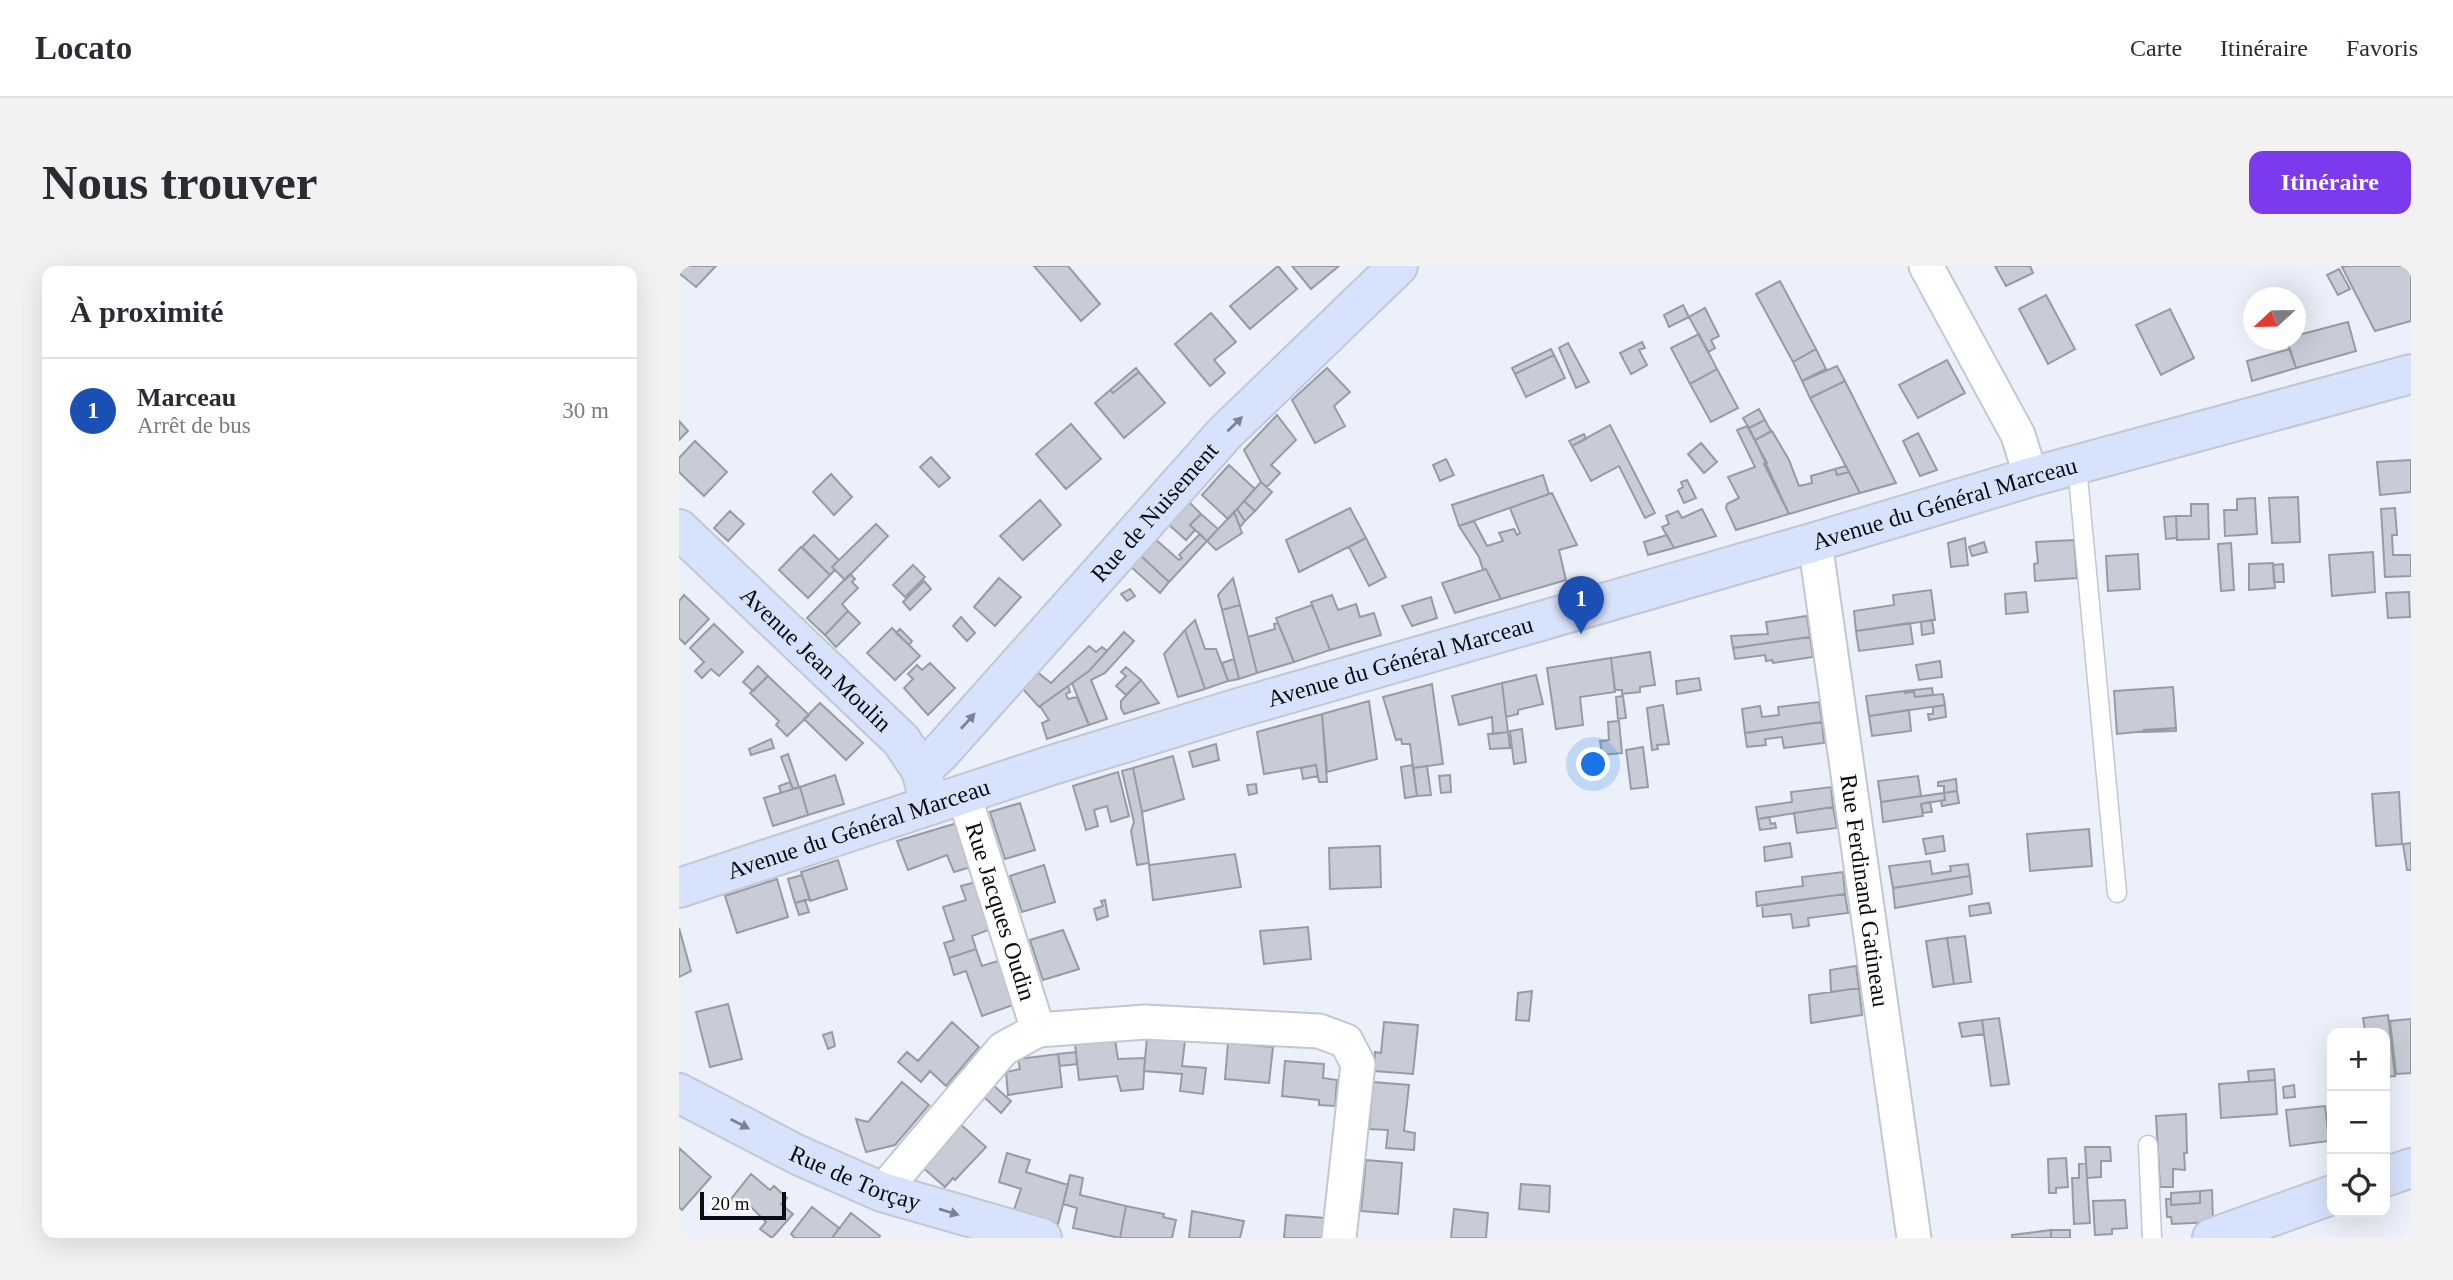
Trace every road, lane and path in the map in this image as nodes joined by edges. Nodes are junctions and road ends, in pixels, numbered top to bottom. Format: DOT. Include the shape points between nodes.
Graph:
graph roads {
  1 [pos="1398,266"];
  2 [pos="1926,266"];
  3 [pos="2411,374"];
  4 [pos="2077,466"];
  5 [pos="2031,477"];
  6 [pos="679,529"];
  7 [pos="1815,542"];
  8 [pos="939,790"];
  9 [pos="679,888"];
  10 [pos="2117,893"];
  11 [pos="1038,1030"];
  12 [pos="679,1093"];
  13 [pos="2148,1145"];
  14 [pos="2411,1168"];
  15 [pos="2390,1175"];
  16 [pos="882,1192"];
  17 [pos="2327,1197"];
  18 [pos="1042,1238"];
  19 [pos="1339,1238"];
  20 [pos="1915,1238"];
  21 [pos="2152,1238"];
  22 [pos="2212,1238"];
  8 -- 1 [label="main road, Rue de Nuisement, one-way" via="940,753 1225,433"];
  2 -- 5 [label="street" via="2018,435"];
  3 -- 4 [label="main road, Avenue du Général Marceau"];
  4 -- 5 [label="main road, Avenue du Général Marceau"];
  4 -- 10 [label="lane"];
  5 -- 7 [label="main road, Avenue du Général Marceau"];
  6 -- 8 [label="main road, Avenue Jean Moulin" via="901,740"];
  7 -- 8 [label="main road, Avenue du Général Marceau" via="1049,766"];
  7 -- 20 [label="street, Rue Ferdinand Gatineau"];
  8 -- 9 [label="main road, Avenue du Général Marceau"];
  8 -- 11 [label="street, Rue Jacques Oudin"];
  11 -- 16 [label="street" via="1003,1049"];
  11 -- 19 [label="street" via="1145,1023 1319,1031 1346,1041 1357,1064"];
  12 -- 16 [label="main road, Rue de Torçay, one-way"];
  13 -- 21 [label="lane"];
  14 -- 15 [label="main road"];
  16 -- 18 [label="main road, Rue de Torçay, one-way"];
  17 -- 22 [label="main road"];
}
